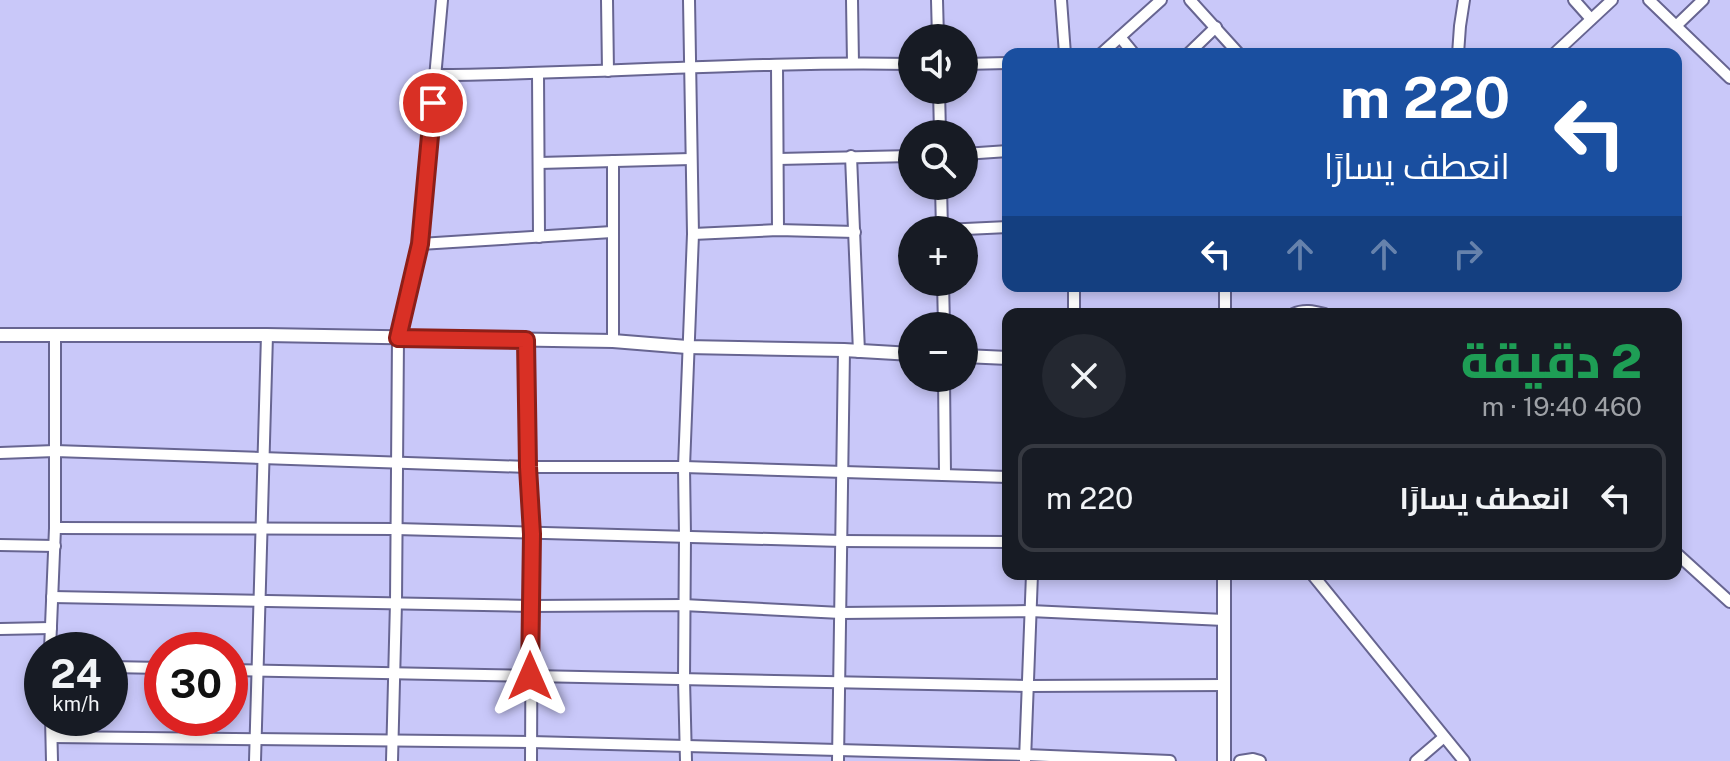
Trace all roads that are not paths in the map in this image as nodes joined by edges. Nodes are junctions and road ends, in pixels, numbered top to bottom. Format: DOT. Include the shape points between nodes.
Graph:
graph roads {
  1 [pos="442,0"];
  2 [pos="607,0"];
  3 [pos="689,0"];
  4 [pos="852,0"];
  5 [pos="937,0"];
  6 [pos="1061,0"];
  7 [pos="1161,0"];
  8 [pos="1190,0"];
  9 [pos="1464,0"];
  10 [pos="1574,0"];
  11 [pos="1612,0"];
  12 [pos="1649,0"];
  13 [pos="1703,0"];
  14 [pos="1591,19"];
  15 [pos="938,24"];
  16 [pos="1677,25"];
  17 [pos="1216,27"];
  18 [pos="1120,37"];
  19 [pos="1065,48"];
  20 [pos="1108,48"];
  21 [pos="1129,48"];
  22 [pos="1194,48"];
  23 [pos="1234,48"];
  24 [pos="1458,48"];
  25 [pos="1560,48"];
  26 [pos="853,63"];
  27 [pos="1002,63"];
  28 [pos="898,64"];
  29 [pos="978,64"];
  30 [pos="777,65"];
  31 [pos="690,67"];
  32 [pos="1727,70"];
  33 [pos="608,71"];
  34 [pos="538,74"];
  35 [pos="436,75"];
  36 [pos="1002,151"];
  37 [pos="978,153"];
  38 [pos="851,156"];
  39 [pos="898,156"];
  40 [pos="691,159"];
  41 [pos="778,159"];
  42 [pos="613,161"];
  43 [pos="539,163"];
  44 [pos="1002,227"];
  45 [pos="978,228"];
  46 [pos="778,230"];
  47 [pos="612,232"];
  48 [pos="855,232"];
  49 [pos="693,234"];
  50 [pos="539,237"];
  51 [pos="420,244"];
  52 [pos="0,335"];
  53 [pos="55,335"];
  54 [pos="267,335"];
  55 [pos="398,338"];
  56 [pos="526,340"];
  57 [pos="613,341"];
  58 [pos="687,347"];
  59 [pos="844,350"];
  60 [pos="859,352"];
  61 [pos="898,353"];
  62 [pos="978,357"];
  63 [pos="1002,358"];
  64 [pos="944,392"];
  65 [pos="55,451"];
  66 [pos="0,453"];
  67 [pos="265,457"];
  68 [pos="397,463"];
  69 [pos="528,467"];
  70 [pos="684,467"];
  71 [pos="842,471"];
  72 [pos="945,474"];
  73 [pos="1002,477"];
  74 [pos="55,528"];
  75 [pos="261,528"];
  76 [pos="396,529"];
  77 [pos="532,534"];
  78 [pos="685,536"];
  79 [pos="842,541"];
  80 [pos="1002,542"];
  81 [pos="0,545"];
  82 [pos="55,546"];
  83 [pos="1682,558"];
  84 [pos="1032,580"];
  85 [pos="1224,580"];
  86 [pos="1317,580"];
  87 [pos="52,597"];
  88 [pos="259,600"];
  89 [pos="396,602"];
  90 [pos="1730,602"];
  91 [pos="683,605"];
  92 [pos="531,606"];
  93 [pos="1030,611"];
  94 [pos="841,613"];
  95 [pos="1224,620"];
  96 [pos="51,628"];
  97 [pos="0,629"];
  98 [pos="51,632"];
  99 [pos="248,670"];
  100 [pos="259,670"];
  101 [pos="394,674"];
  102 [pos="530,676"];
  103 [pos="684,679"];
  104 [pos="839,682"];
  105 [pos="1224,685"];
  106 [pos="1028,686"];
  107 [pos="52,737"];
  108 [pos="1444,737"];
  109 [pos="255,740"];
  110 [pos="392,742"];
  111 [pos="531,742"];
  112 [pos="686,747"];
  113 [pos="838,755"];
  114 [pos="1026,758"];
  115 [pos="52,761"];
  116 [pos="255,761"];
  117 [pos="392,761"];
  118 [pos="531,761"];
  119 [pos="686,761"];
  120 [pos="1170,761"];
  121 [pos="1224,761"];
  122 [pos="1240,761"];
  123 [pos="1260,761"];
  124 [pos="1416,761"];
  125 [pos="1464,761"];
  1 -- 35 [label="street"];
  2 -- 33 [label="street"];
  3 -- 31 [label="street"];
  4 -- 26 [label="street"];
  5 -- 15 [label="street"];
  6 -- 19 [label="street"];
  7 -- 18 [label="street"];
  8 -- 17 [label="street"];
  9 -- 24 [label="street"];
  10 -- 14 [label="street"];
  11 -- 14 [label="street"];
  12 -- 16 [label="street"];
  13 -- 16 [label="street"];
  14 -- 25 [label="street"];
  16 -- 32 [label="street"];
  17 -- 22 [label="street"];
  17 -- 23 [label="street"];
  18 -- 20 [label="street"];
  18 -- 21 [label="street"];
  26 -- 28 [label="street"];
  26 -- 30 [label="street"];
  27 -- 29 [label="street"];
  30 -- 31 [label="street"];
  30 -- 41 [label="street"];
  31 -- 33 [label="street"];
  31 -- 40 [label="street"];
  33 -- 34 [label="street"];
  34 -- 35 [label="street"];
  34 -- 43 [label="street"];
  35 -- 51 [label="street"];
  36 -- 37 [label="street"];
  38 -- 39 [label="street"];
  38 -- 41 [label="street"];
  38 -- 48 [label="street"];
  40 -- 42 [label="street"];
  40 -- 49 [label="street"];
  41 -- 46 [label="street"];
  42 -- 43 [label="street"];
  42 -- 47 [label="street"];
  43 -- 50 [label="street"];
  44 -- 45 [label="street"];
  46 -- 48 [label="street"];
  46 -- 49 [label="street"];
  47 -- 50 [label="street"];
  47 -- 57 [label="street"];
  48 -- 60 [label="street"];
  49 -- 58 [label="street"];
  50 -- 51 [label="street"];
  51 -- 55 [label="street"];
  52 -- 53 [label="street"];
  53 -- 54 [label="street"];
  53 -- 65 [label="street"];
  54 -- 55 [label="street"];
  54 -- 67 [label="street"];
  55 -- 56 [label="street"];
  55 -- 68 [label="street"];
  56 -- 57 [label="street"];
  56 -- 69 [label="street"];
  57 -- 58 [label="street"];
  58 -- 59 [label="street"];
  58 -- 70 [label="street"];
  59 -- 60 [label="street"];
  59 -- 71 [label="street"];
  60 -- 61 [label="street"];
  62 -- 63 [label="street"];
  64 -- 72 [label="street"];
  65 -- 66 [label="street"];
  65 -- 67 [label="street"];
  65 -- 74 [label="street"];
  67 -- 68 [label="street"];
  67 -- 75 [label="street"];
  68 -- 69 [label="street"];
  68 -- 76 [label="street"];
  69 -- 70 [label="street"];
  69 -- 77 [label="street"];
  70 -- 71 [label="street"];
  70 -- 78 [label="street"];
  71 -- 72 [label="street"];
  71 -- 79 [label="street"];
  72 -- 73 [label="street"];
  74 -- 75 [label="street"];
  74 -- 82 [label="street"];
  75 -- 76 [label="street"];
  75 -- 88 [label="street"];
  76 -- 77 [label="street"];
  76 -- 89 [label="street"];
  77 -- 78 [label="street"];
  77 -- 92 [label="street"];
  78 -- 79 [label="street"];
  78 -- 91 [label="street"];
  79 -- 80 [label="street"];
  79 -- 94 [label="street"];
  81 -- 82 [label="street"];
  82 -- 87 [label="street"];
  83 -- 90 [label="street"];
  84 -- 93 [label="street"];
  85 -- 95 [label="street"];
  86 -- 108 [label="street"];
  87 -- 88 [label="street"];
  87 -- 96 [label="street"];
  88 -- 89 [label="street"];
  88 -- 100 [label="street"];
  89 -- 92 [label="street"];
  89 -- 101 [label="street"];
  91 -- 92 [label="street"];
  91 -- 94 [label="street"];
  91 -- 103 [label="street"];
  92 -- 102 [label="street"];
  93 -- 94 [label="street"];
  93 -- 95 [label="street"];
  93 -- 106 [label="street"];
  94 -- 104 [label="street"];
  95 -- 105 [label="street"];
  96 -- 97 [label="street"];
  96 -- 98 [label="street"];
  99 -- 100 [label="street"];
  100 -- 101 [label="street"];
  100 -- 109 [label="street"];
  101 -- 102 [label="street"];
  101 -- 110 [label="street"];
  102 -- 103 [label="street"];
  102 -- 111 [label="street"];
  103 -- 104 [label="street"];
  103 -- 112 [label="street"];
  104 -- 106 [label="street"];
  104 -- 113 [label="street"];
  105 -- 106 [label="street"];
  105 -- 121 [label="street"];
  106 -- 114 [label="street"];
  107 -- 109 [label="street"];
  107 -- 115 [label="street"];
  108 -- 124 [label="street"];
  108 -- 125 [label="street"];
  109 -- 110 [label="street"];
  109 -- 116 [label="street"];
  110 -- 111 [label="street"];
  110 -- 117 [label="street"];
  111 -- 112 [label="street"];
  111 -- 118 [label="street"];
  112 -- 113 [label="street"];
  112 -- 119 [label="street"];
  113 -- 114 [label="street"];
  114 -- 120 [label="street"];
  122 -- 123 [label="street"];
}
